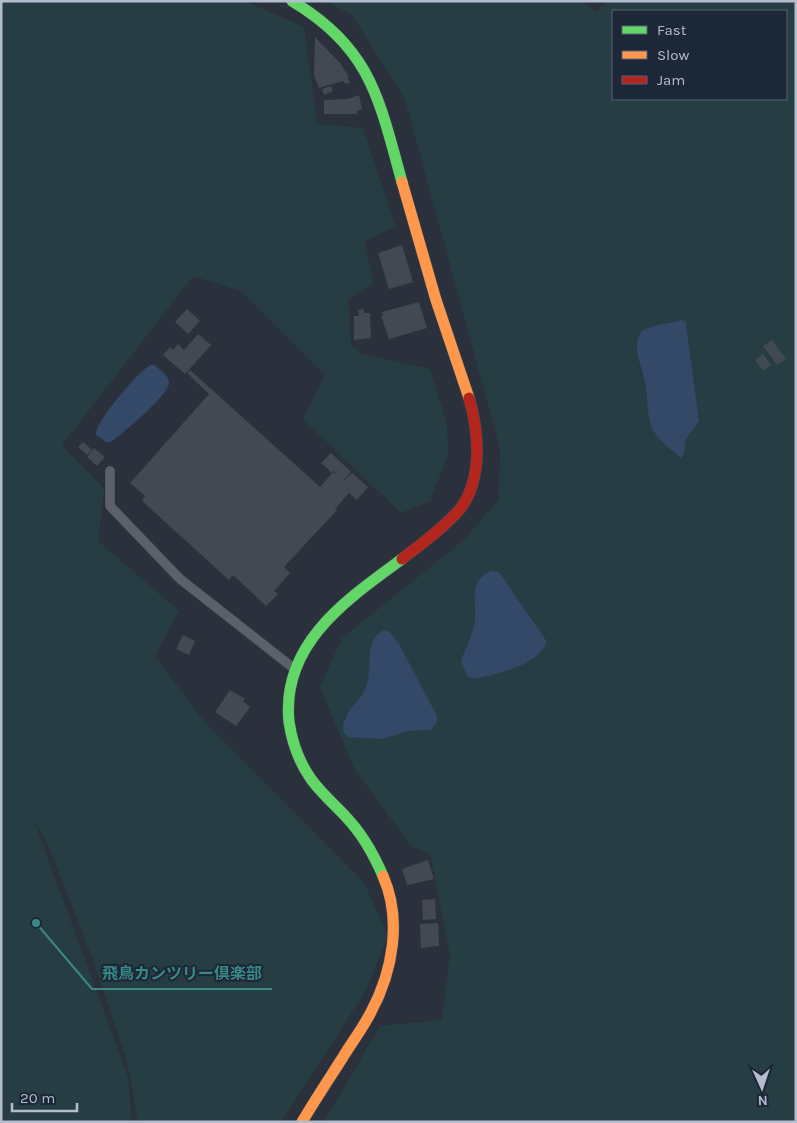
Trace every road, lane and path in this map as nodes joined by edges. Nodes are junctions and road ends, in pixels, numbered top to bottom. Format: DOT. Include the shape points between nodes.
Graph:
graph roads {
  1 [pos="292,1"];
  2 [pos="110,470"];
  3 [pos="294,668"];
  4 [pos="302,1122"];
  1 -- 3 [label="street" via="347,43 378,98 476,426 478,458 464,504 420,546 339,608 319,629"];
  2 -- 3 [label="lane" via="110,506 180,579"];
  3 -- 4 [label="street" via="288,713 296,754 310,778 352,823 368,848 392,902 393,925 388,966 370,1016"];
}
